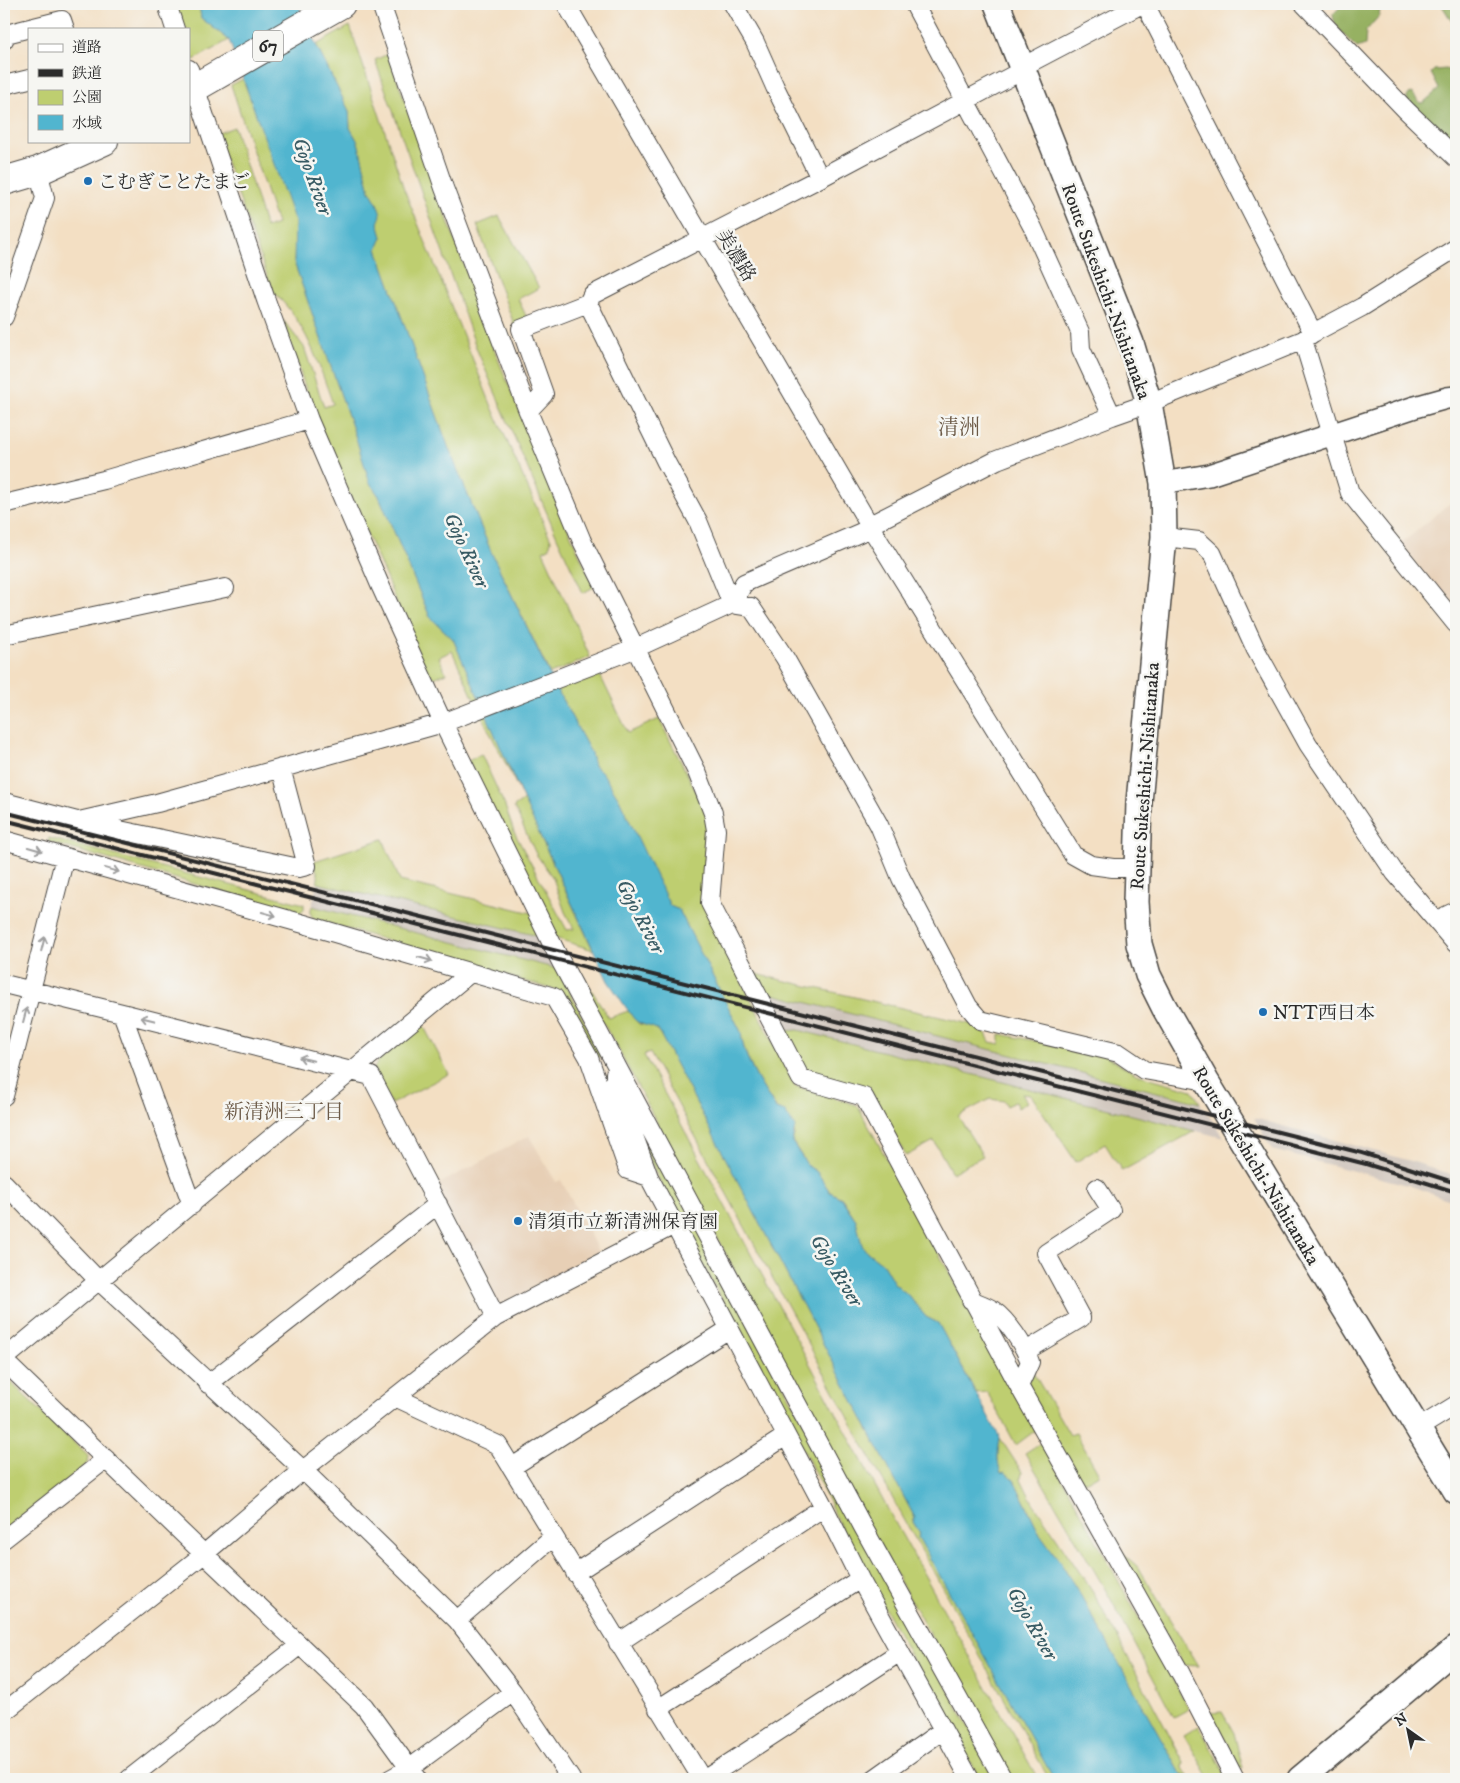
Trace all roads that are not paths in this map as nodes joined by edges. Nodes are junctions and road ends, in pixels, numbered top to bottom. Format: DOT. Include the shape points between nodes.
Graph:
graph roads {
  1 [pos="167,4"];
  2 [pos="340,4"];
  3 [pos="381,4"];
  4 [pos="566,4"];
  5 [pos="733,4"];
  6 [pos="914,4"];
  7 [pos="997,4"];
  8 [pos="1144,4"];
  9 [pos="1304,4"];
  10 [pos="28,28"];
  11 [pos="30,28"];
  12 [pos="65,28"];
  13 [pos="175,28"];
  14 [pos="4,40"];
  15 [pos="1022,68"];
  16 [pos="28,79"];
  17 [pos="191,83"];
  18 [pos="4,85"];
  19 [pos="964,100"];
  20 [pos="102,142"];
  21 [pos="1456,158"];
  22 [pos="38,171"];
  23 [pos="820,178"];
  24 [pos="4,181"];
  25 [pos="702,238"];
  26 [pos="1456,248"];
  27 [pos="588,303"];
  28 [pos="4,316"];
  29 [pos="1308,336"];
  30 [pos="1456,397"];
  31 [pos="1150,403"];
  32 [pos="528,411"];
  33 [pos="1112,416"];
  34 [pos="309,420"];
  35 [pos="1332,434"];
  36 [pos="1163,484"];
  37 [pos="4,504"];
  38 [pos="871,526"];
  39 [pos="1164,536"];
  40 [pos="226,588"];
  41 [pos="732,604"];
  42 [pos="1456,624"];
  43 [pos="4,636"];
  44 [pos="628,652"];
  45 [pos="449,721"];
  46 [pos="281,768"];
  47 [pos="4,802"];
  48 [pos="79,821"];
  49 [pos="4,840"];
  50 [pos="65,857"];
  51 [pos="1137,868"];
  52 [pos="1456,911"];
  53 [pos="1436,920"];
  54 [pos="1456,944"];
  55 [pos="470,973"];
  56 [pos="4,984"];
  57 [pos="31,992"];
  58 [pos="122,1013"];
  59 [pos="614,1058"];
  60 [pos="353,1071"];
  61 [pos="1206,1081"];
  62 [pos="4,1096"];
  63 [pos="649,1177"];
  64 [pos="4,1183"];
  65 [pos="1096,1188"];
  66 [pos="438,1204"];
  67 [pos="192,1205"];
  68 [pos="674,1225"];
  69 [pos="99,1281"];
  70 [pos="972,1300"];
  71 [pos="496,1317"];
  72 [pos="729,1329"];
  73 [pos="1026,1350"];
  74 [pos="4,1360"];
  75 [pos="208,1384"];
  76 [pos="1019,1386"];
  77 [pos="395,1397"];
  78 [pos="1456,1405"];
  79 [pos="1417,1429"];
  80 [pos="786,1436"];
  81 [pos="106,1459"];
  82 [pos="512,1468"];
  83 [pos="303,1470"];
  84 [pos="1456,1491"];
  85 [pos="824,1507"];
  86 [pos="553,1537"];
  87 [pos="4,1539"];
  88 [pos="204,1554"];
  89 [pos="575,1573"];
  90 [pos="860,1579"];
  91 [pos="457,1620"];
  92 [pos="618,1643"];
  93 [pos="300,1645"];
  94 [pos="1456,1648"];
  95 [pos="900,1652"];
  96 [pos="513,1692"];
  97 [pos="658,1709"];
  98 [pos="4,1712"];
  99 [pos="943,1730"];
  100 [pos="414,1774"];
  101 [pos="129,1779"];
  102 [pos="390,1779"];
  103 [pos="571,1779"];
  104 [pos="703,1779"];
  105 [pos="874,1779"];
  106 [pos="970,1779"];
  107 [pos="1003,1779"];
  108 [pos="1235,1779"];
  109 [pos="1300,1779"];
  1 -- 13 [label="street"];
  2 -- 17 [label="main road, 67"];
  3 -- 32 [label="street" via="444,188"];
  4 -- 25 [label="street, 美濃路"];
  5 -- 23 [label="street" via="755,42"];
  6 -- 19 [label="street"];
  7 -- 15 [label="main road, Route Sukeshichi-Nishitanaka"];
  8 -- 15 [label="street"];
  8 -- 29 [label="street" via="1200,109"];
  9 -- 21 [label="street"];
  10 -- 14 [label="street" via="6,34"];
  11 -- 12 [label="street" via="62,20"];
  15 -- 19 [label="street"];
  15 -- 31 [label="main road, Route Sukeshichi-Nishitanaka" via="1131,343"];
  16 -- 18 [label="street"];
  17 -- 34 [label="street"];
  19 -- 23 [label="street"];
  19 -- 33 [label="street" via="1036,235 1080,332 1081,349"];
  20 -- 22 [label="main road"];
  22 -- 24 [label="main road"];
  22 -- 28 [label="street" via="45,198"];
  23 -- 25 [label="street"];
  25 -- 27 [label="street" via="592,295"];
  25 -- 38 [label="street, 美濃路"];
  26 -- 29 [label="street" via="1362,308"];
  27 -- 32 [label="street" via="521,329 544,394"];
  27 -- 41 [label="street" via="698,521"];
  29 -- 31 [label="street"];
  29 -- 35 [label="street"];
  30 -- 35 [label="street"];
  31 -- 33 [label="street"];
  31 -- 36 [label="main road, Route Sukeshichi-Nishitanaka"];
  32 -- 44 [label="street"];
  33 -- 38 [label="street" via="997,460"];
  34 -- 37 [label="street" via="104,480"];
  34 -- 45 [label="street" via="380,585"];
  35 -- 36 [label="street" via="1209,475"];
  35 -- 42 [label="street" via="1350,492"];
  36 -- 39 [label="main road, Route Sukeshichi-Nishitanaka"];
  38 -- 41 [label="street" via="744,583"];
  38 -- 51 [label="street, 美濃路" via="1073,855 1091,865"];
  39 -- 51 [label="main road, Route Sukeshichi-Nishitanaka" via="1139,802"];
  39 -- 53 [label="street" via="1199,541 1212,554 1256,650 1308,744 1395,873"];
  40 -- 43 [label="street"];
  41 -- 44 [label="street"];
  41 -- 61 [label="street" via="751,607 785,658 879,825 901,878 968,1006 980,1020 1119,1053 1144,1070"];
  44 -- 45 [label="street"];
  44 -- 70 [label="street" via="697,772 716,830 710,903 801,1078 864,1097"];
  45 -- 46 [label="street"];
  45 -- 59 [label="street" via="560,960"];
  46 -- 48 [label="street"];
  46 -- 48 [label="street" via="306,866 299,868"];
  47 -- 48 [label="street"];
  49 -- 50 [label="street, one-way"];
  50 -- 55 [label="street, one-way"];
  57 -- 50 [label="street, one-way"];
  51 -- 61 [label="main road, Route Sukeshichi-Nishitanaka" via="1139,944 1148,974"];
  52 -- 53 [label="street"];
  53 -- 54 [label="street"];
  55 -- 60 [label="street"];
  55 -- 63 [label="street" via="554,997 589,1058 628,1170"];
  56 -- 57 [label="street"];
  57 -- 58 [label="street"];
  62 -- 57 [label="street, one-way"];
  60 -- 58 [label="street, one-way"];
  58 -- 67 [label="street"];
  59 -- 63 [label="street" via="615,1084"];
  59 -- 107 [label="street" via="863,1527"];
  60 -- 66 [label="street" via="371,1076"];
  60 -- 67 [label="street"];
  61 -- 79 [label="main road, Route Sukeshichi-Nishitanaka"];
  63 -- 68 [label="street"];
  64 -- 69 [label="street"];
  65 -- 73 [label="street" via="1111,1210 1046,1253 1081,1318"];
  66 -- 71 [label="street"];
  66 -- 75 [label="street"];
  67 -- 69 [label="street"];
  68 -- 71 [label="street"];
  68 -- 72 [label="street"];
  69 -- 74 [label="street"];
  69 -- 75 [label="street"];
  70 -- 73 [label="street" via="993,1310"];
  70 -- 76 [label="street"];
  71 -- 77 [label="street"];
  72 -- 80 [label="street"];
  72 -- 82 [label="street"];
  73 -- 76 [label="street" via="1030,1362"];
  74 -- 81 [label="street"];
  75 -- 83 [label="street"];
  76 -- 108 [label="street" via="1173,1660"];
  77 -- 82 [label="street" via="498,1445"];
  77 -- 83 [label="street"];
  78 -- 79 [label="street"];
  79 -- 84 [label="main road, Route Sukeshichi-Nishitanaka"];
  80 -- 85 [label="street"];
  80 -- 89 [label="street"];
  81 -- 87 [label="street"];
  81 -- 88 [label="street"];
  82 -- 86 [label="street"];
  83 -- 88 [label="street"];
  83 -- 91 [label="street"];
  85 -- 90 [label="street"];
  85 -- 92 [label="street"];
  86 -- 89 [label="street"];
  86 -- 91 [label="street"];
  88 -- 93 [label="street"];
  88 -- 98 [label="street"];
  89 -- 92 [label="street"];
  90 -- 95 [label="street"];
  90 -- 97 [label="street"];
  91 -- 96 [label="street"];
  92 -- 97 [label="street"];
  93 -- 100 [label="street" via="364,1706"];
  93 -- 101 [label="street"];
  94 -- 109 [label="main road"];
  95 -- 99 [label="street"];
  95 -- 104 [label="street"];
  96 -- 100 [label="street"];
  96 -- 103 [label="street"];
  97 -- 104 [label="street"];
  99 -- 105 [label="street"];
  99 -- 106 [label="street"];
  100 -- 102 [label="street"];
}
